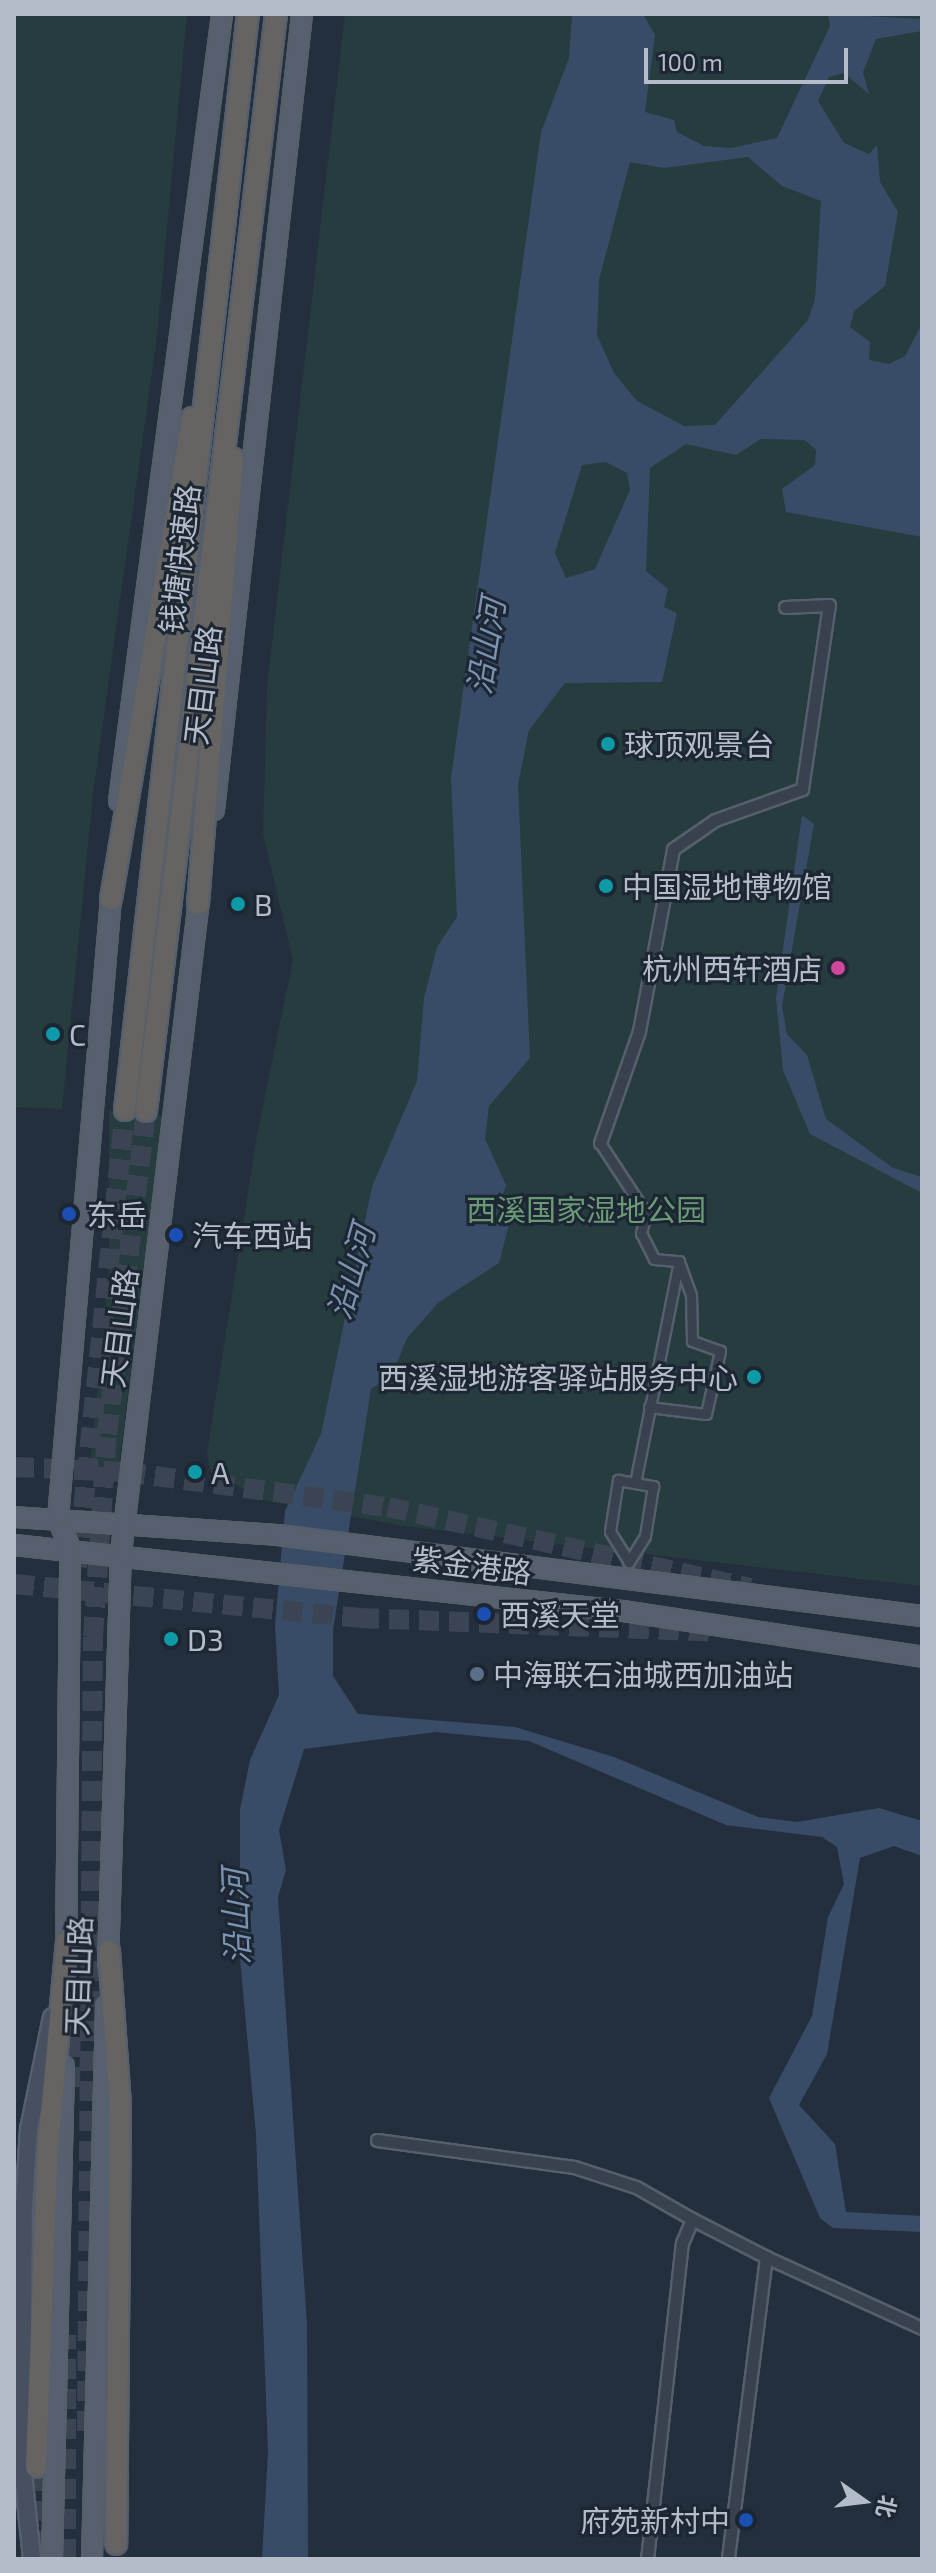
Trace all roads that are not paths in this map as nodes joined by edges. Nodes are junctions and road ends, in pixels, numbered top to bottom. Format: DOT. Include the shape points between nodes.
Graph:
graph roads {
  1 [pos="222,14"];
  2 [pos="248,14"];
  3 [pos="276,14"];
  4 [pos="302,14"];
  5 [pos="210,336"];
  6 [pos="238,342"];
  7 [pos="789,601"];
  8 [pos="111,899"];
  9 [pos="198,904"];
  10 [pos="125,1110"];
  11 [pos="146,1111"];
  12 [pos="600,1143"];
  13 [pos="679,1261"];
  14 [pos="649,1407"];
  15 [pos="635,1483"];
  16 [pos="14,1517"];
  17 [pos="58,1518"];
  18 [pos="124,1520"];
  19 [pos="14,1545"];
  20 [pos="70,1549"];
  21 [pos="121,1553"];
  22 [pos="922,1616"];
  23 [pos="922,1657"];
  24 [pos="67,1941"];
  25 [pos="109,1951"];
  26 [pos="377,2140"];
  27 [pos="19,2206"];
  28 [pos="692,2219"];
  29 [pos="766,2257"];
  30 [pos="922,2328"];
  31 [pos="36,2467"];
  32 [pos="116,2544"];
  33 [pos="32,2559"];
  34 [pos="52,2559"];
  35 [pos="92,2559"];
  36 [pos="647,2559"];
  37 [pos="728,2559"];
  1 -- 8 [label="main road, 天目山路" via="187,315 129,693"];
  2 -- 5 [label="highway, 钱塘快速路"];
  3 -- 6 [label="highway, 钱塘快速路"];
  4 -- 9 [label="main road, 天目山路" via="242,592"];
  5 -- 8 [label="highway"];
  5 -- 10 [label="highway, 钱塘快速路"];
  6 -- 9 [label="highway" via="228,575 212,672"];
  6 -- 11 [label="highway, 钱塘快速路"];
  7 -- 12 [label="street" via="829,605 802,789 715,820 673,849 639,1031"];
  8 -- 17 [label="main road, 天目山路"];
  9 -- 18 [label="main road, 天目山路"];
  12 -- 13 [label="street" via="646,1213 641,1233 654,1259"];
  13 -- 14 [label="street" via="673,1317"];
  13 -- 14 [label="street" via="691,1295 692,1341 720,1351 706,1414"];
  14 -- 15 [label="street"];
  15 -- 15 [label="street" via="618,1480 610,1531 629,1562 645,1536 653,1486"];
  16 -- 17 [label="main road, 紫金港路"];
  17 -- 18 [label="main road, 紫金港路"];
  17 -- 20 [label="main road, 天目山路"];
  18 -- 21 [label="main road, 天目山路"];
  18 -- 22 [label="main road, 紫金港路"];
  19 -- 20 [label="main road, 紫金港路"];
  20 -- 21 [label="main road, 紫金港路"];
  20 -- 24 [label="main road, 天目山路"];
  21 -- 23 [label="main road, 紫金港路" via="678,1618"];
  21 -- 25 [label="main road, 天目山路"];
  24 -- 27 [label="main road, 天目山路"];
  24 -- 31 [label="highway" via="48,2146"];
  24 -- 34 [label="main road, 天目山路"];
  25 -- 32 [label="highway" via="120,2119"];
  25 -- 35 [label="main road, 天目山路"];
  26 -- 28 [label="street" via="574,2167 636,2187"];
  27 -- 33 [label="main road, 天目山路" via="22,2464"];
  28 -- 29 [label="street"];
  28 -- 36 [label="street" via="682,2243"];
  29 -- 30 [label="street"];
  29 -- 37 [label="street"];
}
